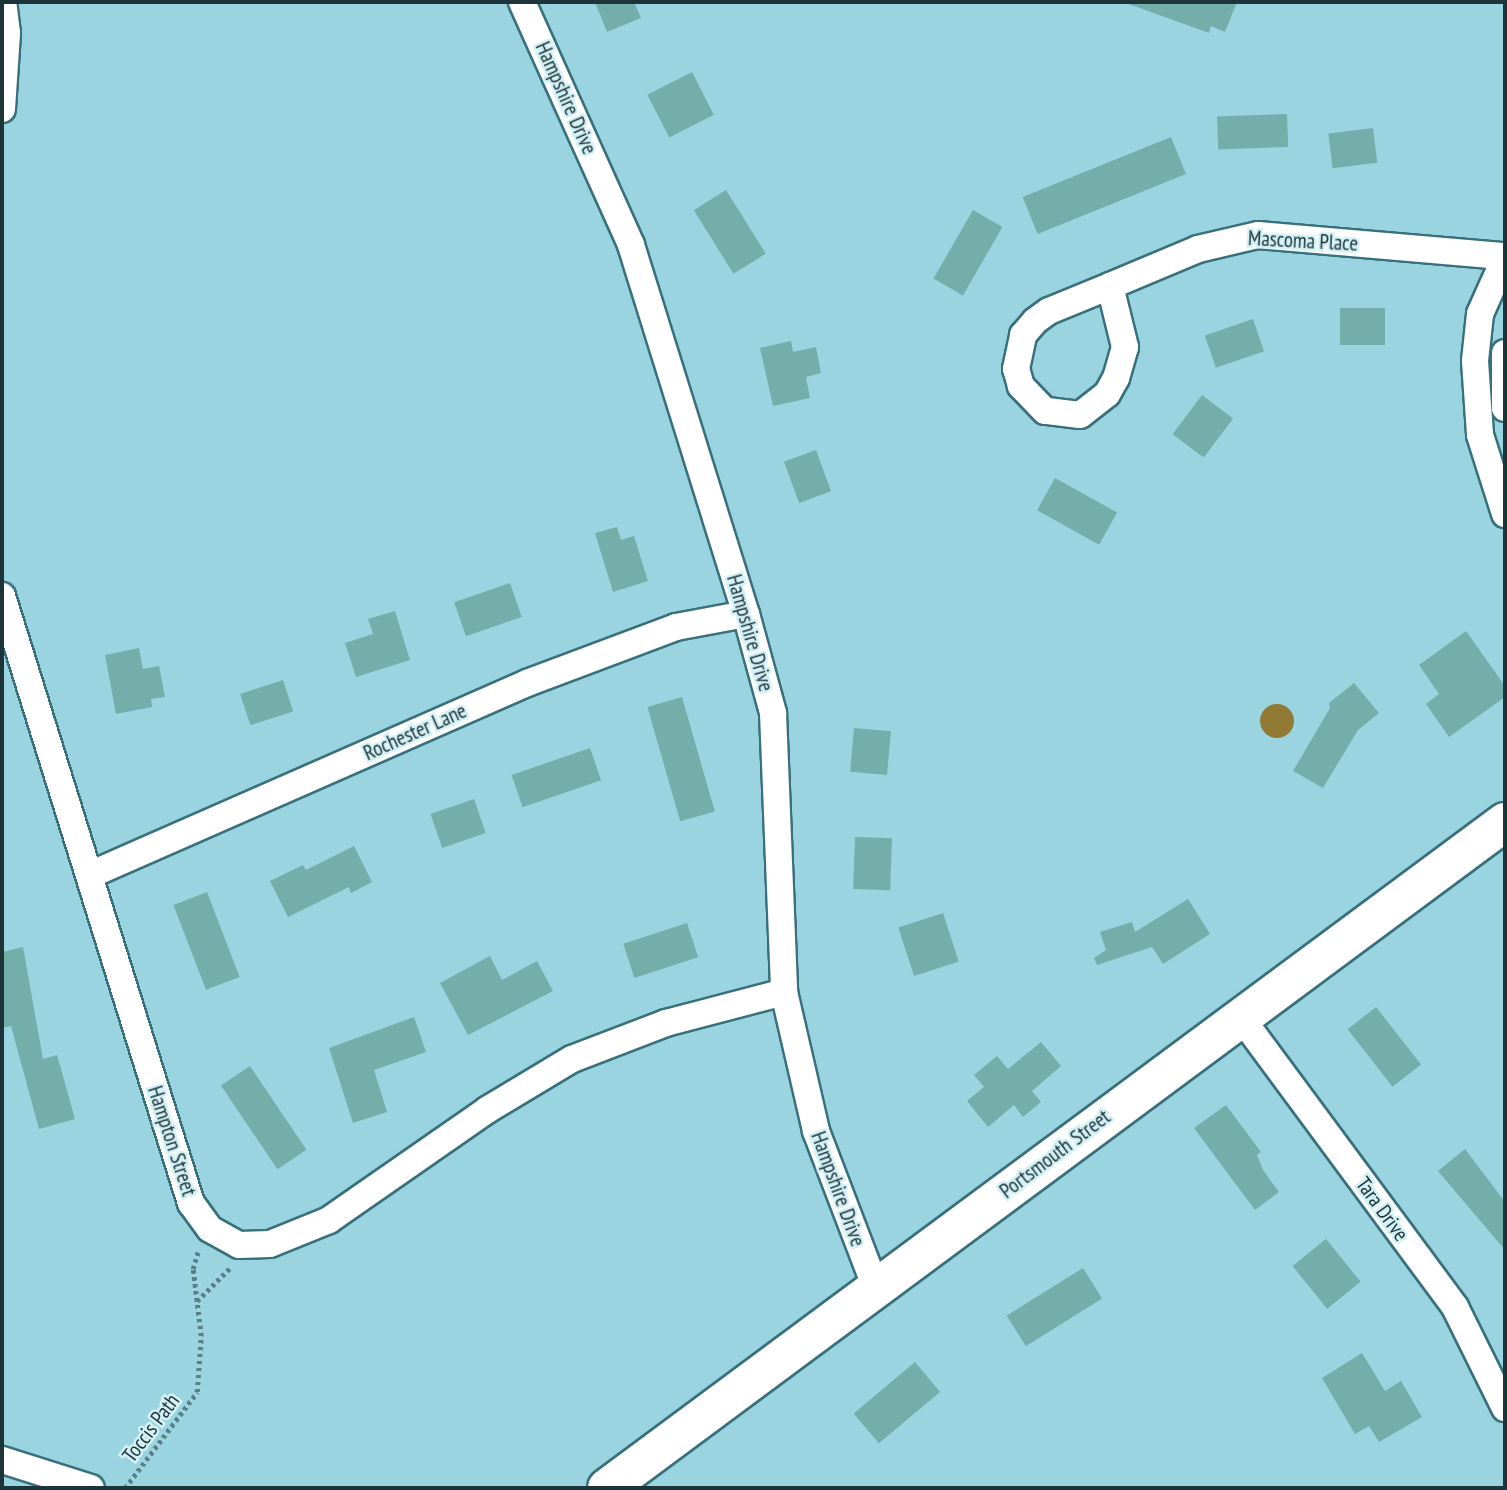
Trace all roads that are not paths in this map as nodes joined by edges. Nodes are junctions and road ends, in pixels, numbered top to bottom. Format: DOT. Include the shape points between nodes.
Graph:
graph roads {
  1 [pos="3,2"];
  2 [pos="522,2"];
  3 [pos="2,108"];
  4 [pos="1505,257"];
  5 [pos="1110,286"];
  6 [pos="1505,353"];
  7 [pos="1505,408"];
  8 [pos="1505,514"];
  9 [pos="2,596"];
  10 [pos="746,614"];
  11 [pos="1505,822"];
  12 [pos="92,874"];
  13 [pos="784,992"];
  14 [pos="1242,1019"];
  15 [pos="876,1288"];
  16 [pos="1505,1408"];
  17 [pos="2,1461"];
  18 [pos="91,1488"];
  19 [pos="607,1488"];
  1 -- 3 [label="street" via="7,33"];
  2 -- 10 [label="street, Hampshire Drive" via="631,246"];
  4 -- 5 [label="street, Mascoma Place" via="1258,235 1198,250"];
  4 -- 8 [label="street" via="1480,314 1475,361 1480,435"];
  5 -- 5 [label="street, Mascoma Place" via="1049,312 1023,335 1016,369 1021,386 1045,411 1080,415 1107,394 1116,378 1125,347"];
  6 -- 7 [label="street"];
  9 -- 12 [label="street, Hampton Street"];
  10 -- 12 [label="street, Rochester Lane" via="676,627 527,683"];
  10 -- 13 [label="street, Hampshire Drive" via="773,713"];
  11 -- 14 [label="street, Portsmouth Street"];
  12 -- 13 [label="street, Hampton Street" via="191,1203 210,1229 239,1245 270,1244 329,1220 487,1110 572,1059 666,1023"];
  13 -- 15 [label="street, Hampshire Drive" via="816,1131"];
  14 -- 15 [label="street, Portsmouth Street"];
  14 -- 16 [label="street, Tara Drive" via="1455,1307"];
  15 -- 19 [label="street, Portsmouth Street"];
  17 -- 18 [label="street"];
}
